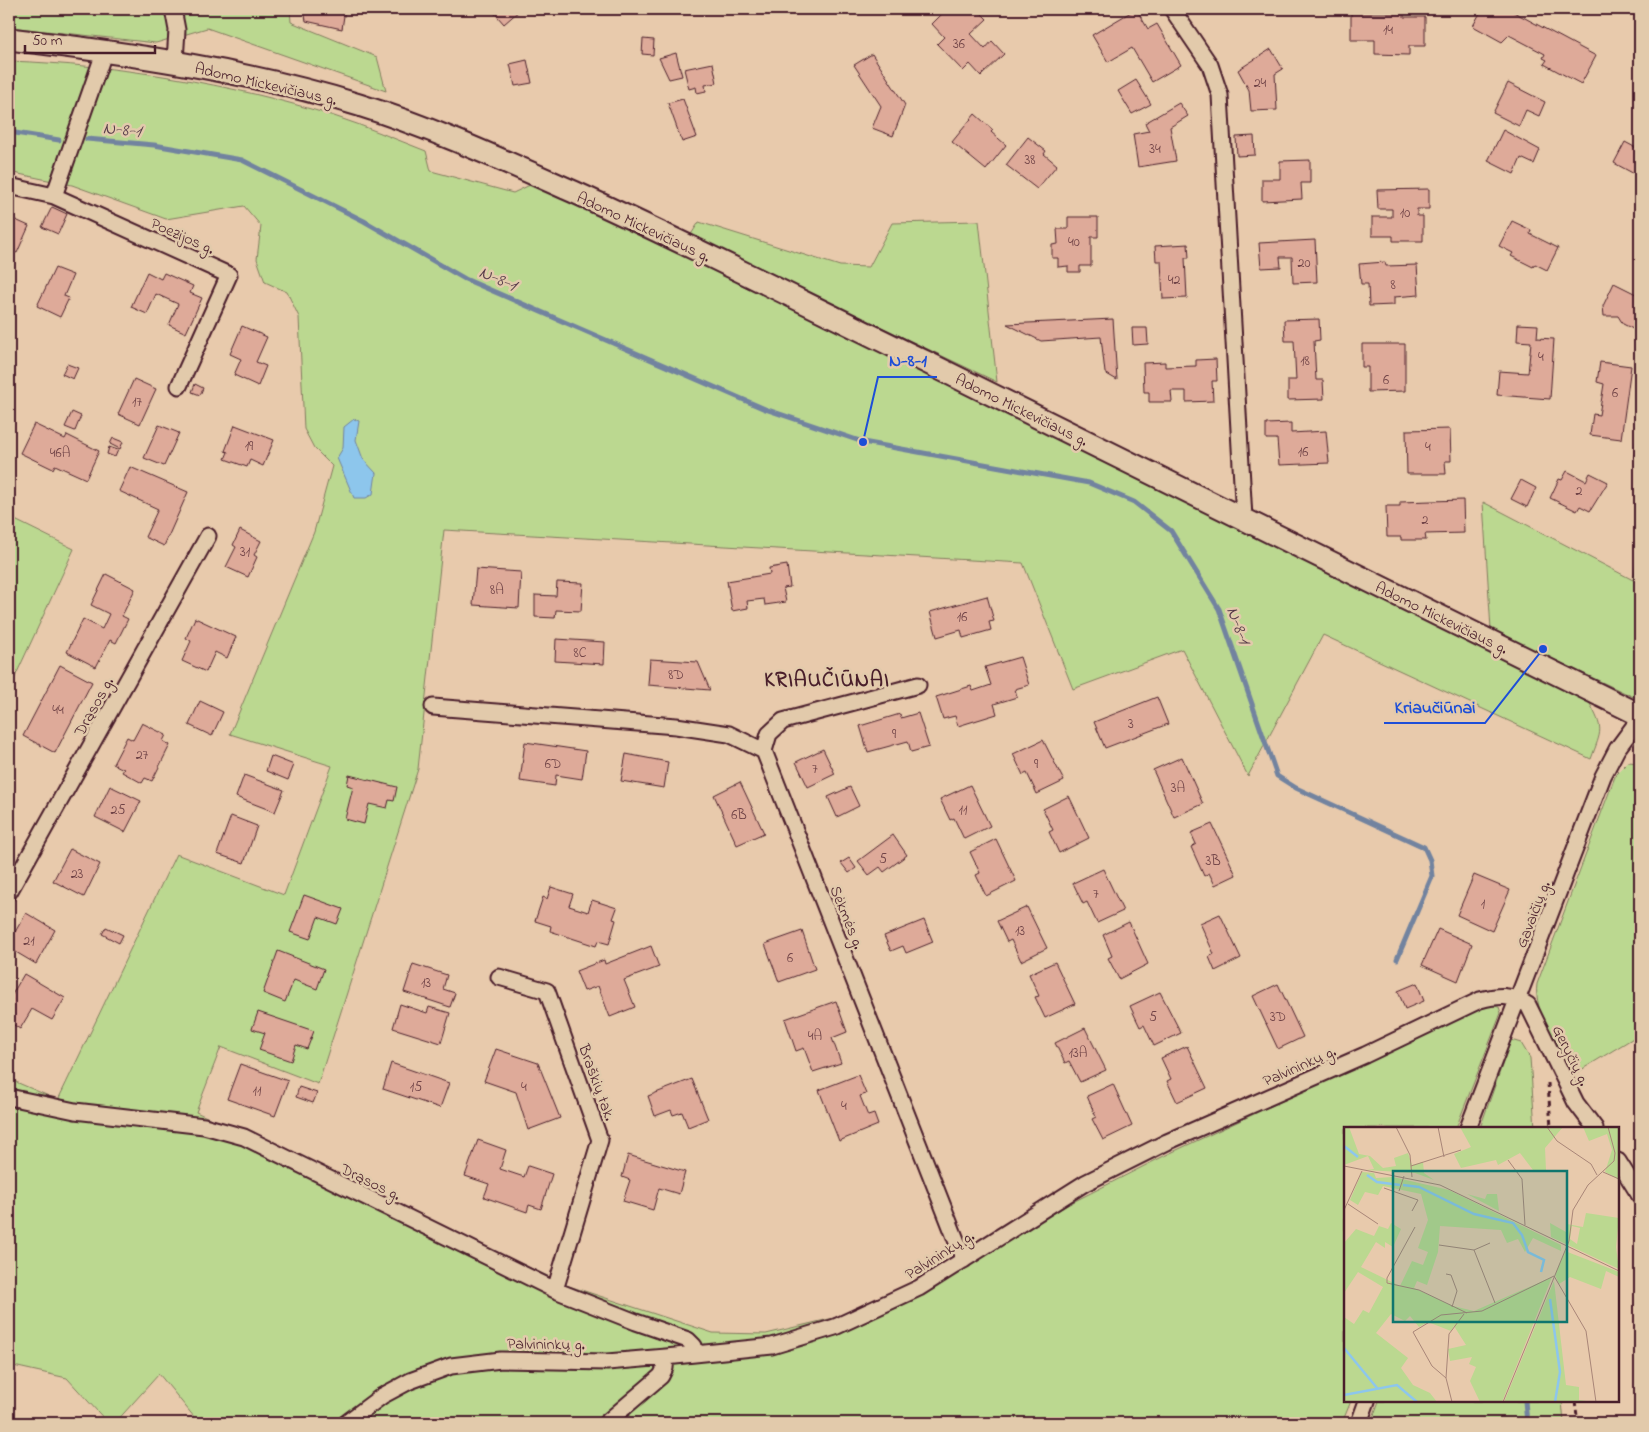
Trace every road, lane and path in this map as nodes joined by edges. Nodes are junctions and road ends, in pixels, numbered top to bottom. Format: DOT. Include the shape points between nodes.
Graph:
graph roads {
  1 [pos="173,9"];
  2 [pos="1172,9"];
  3 [pos="9,39"];
  4 [pos="105,50"];
  5 [pos="175,61"];
  6 [pos="9,186"];
  7 [pos="54,196"];
  8 [pos="179,386"];
  9 [pos="1244,518"];
  10 [pos="208,536"];
  11 [pos="918,685"];
  12 [pos="433,707"];
  13 [pos="1640,717"];
  14 [pos="764,751"];
  15 [pos="9,892"];
  16 [pos="499,977"];
  17 [pos="1518,998"];
  18 [pos="9,1097"];
  19 [pos="1468,1127"];
  20 [pos="1593,1127"];
  21 [pos="1619,1163"];
  22 [pos="1640,1196"];
  23 [pos="964,1260"];
  24 [pos="556,1290"];
  25 [pos="695,1354"];
  26 [pos="666,1357"];
  27 [pos="1367,1402"];
  28 [pos="1575,1402"];
  29 [pos="346,1423"];
  30 [pos="606,1423"];
  31 [pos="1359,1423"];
  32 [pos="1578,1423"];
  1 -- 5 [label="street" via="178,48"];
  2 -- 9 [label="street" via="1210,64 1220,95"];
  3 -- 4 [label="main road, Adomo Mickevičiaus g."];
  4 -- 5 [label="main road, Adomo Mickevičiaus g."];
  4 -- 7 [label="street"];
  5 -- 9 [label="main road, Adomo Mickevičiaus g." via="277,82 361,106 510,164 636,221"];
  6 -- 7 [label="street, Poezijos g."];
  7 -- 8 [label="street, Poezijos g." via="229,275"];
  9 -- 13 [label="main road, Adomo Mickevičiaus g."];
  10 -- 15 [label="street, Drąsos g."];
  11 -- 14 [label="street" via="783,721 769,734"];
  12 -- 14 [label="street" via="676,726 729,734"];
  13 -- 17 [label="street, Gavaičių g." via="1603,776"];
  14 -- 23 [label="street, Sėkmės g."];
  16 -- 24 [label="street, Braškių tak." via="547,992 600,1140"];
  17 -- 19 [label="street, Gavaičių g."];
  17 -- 20 [label="street, Geryčių g." via="1533,1012 1576,1103"];
  17 -- 23 [label="street, Palvininkų g." via="1497,996 1480,1000 1365,1055 1167,1142 1085,1183"];
  18 -- 24 [label="street, Drąsos g." via="74,1111 204,1126 244,1137"];
  21 -- 22 [label="street"];
  23 -- 25 [label="street, Palvininkų g." via="919,1288 835,1327 772,1346"];
  24 -- 25 [label="street, Drąsos g." via="688,1340 694,1346"];
  25 -- 26 [label="street, Palvininkų g."];
  26 -- 29 [label="street, Palvininkų g." via="607,1362 501,1360 451,1366 410,1381 382,1396"];
  26 -- 30 [label="street" via="661,1376"];
  27 -- 31 [label="street"];
  28 -- 32 [label="path"];
}
